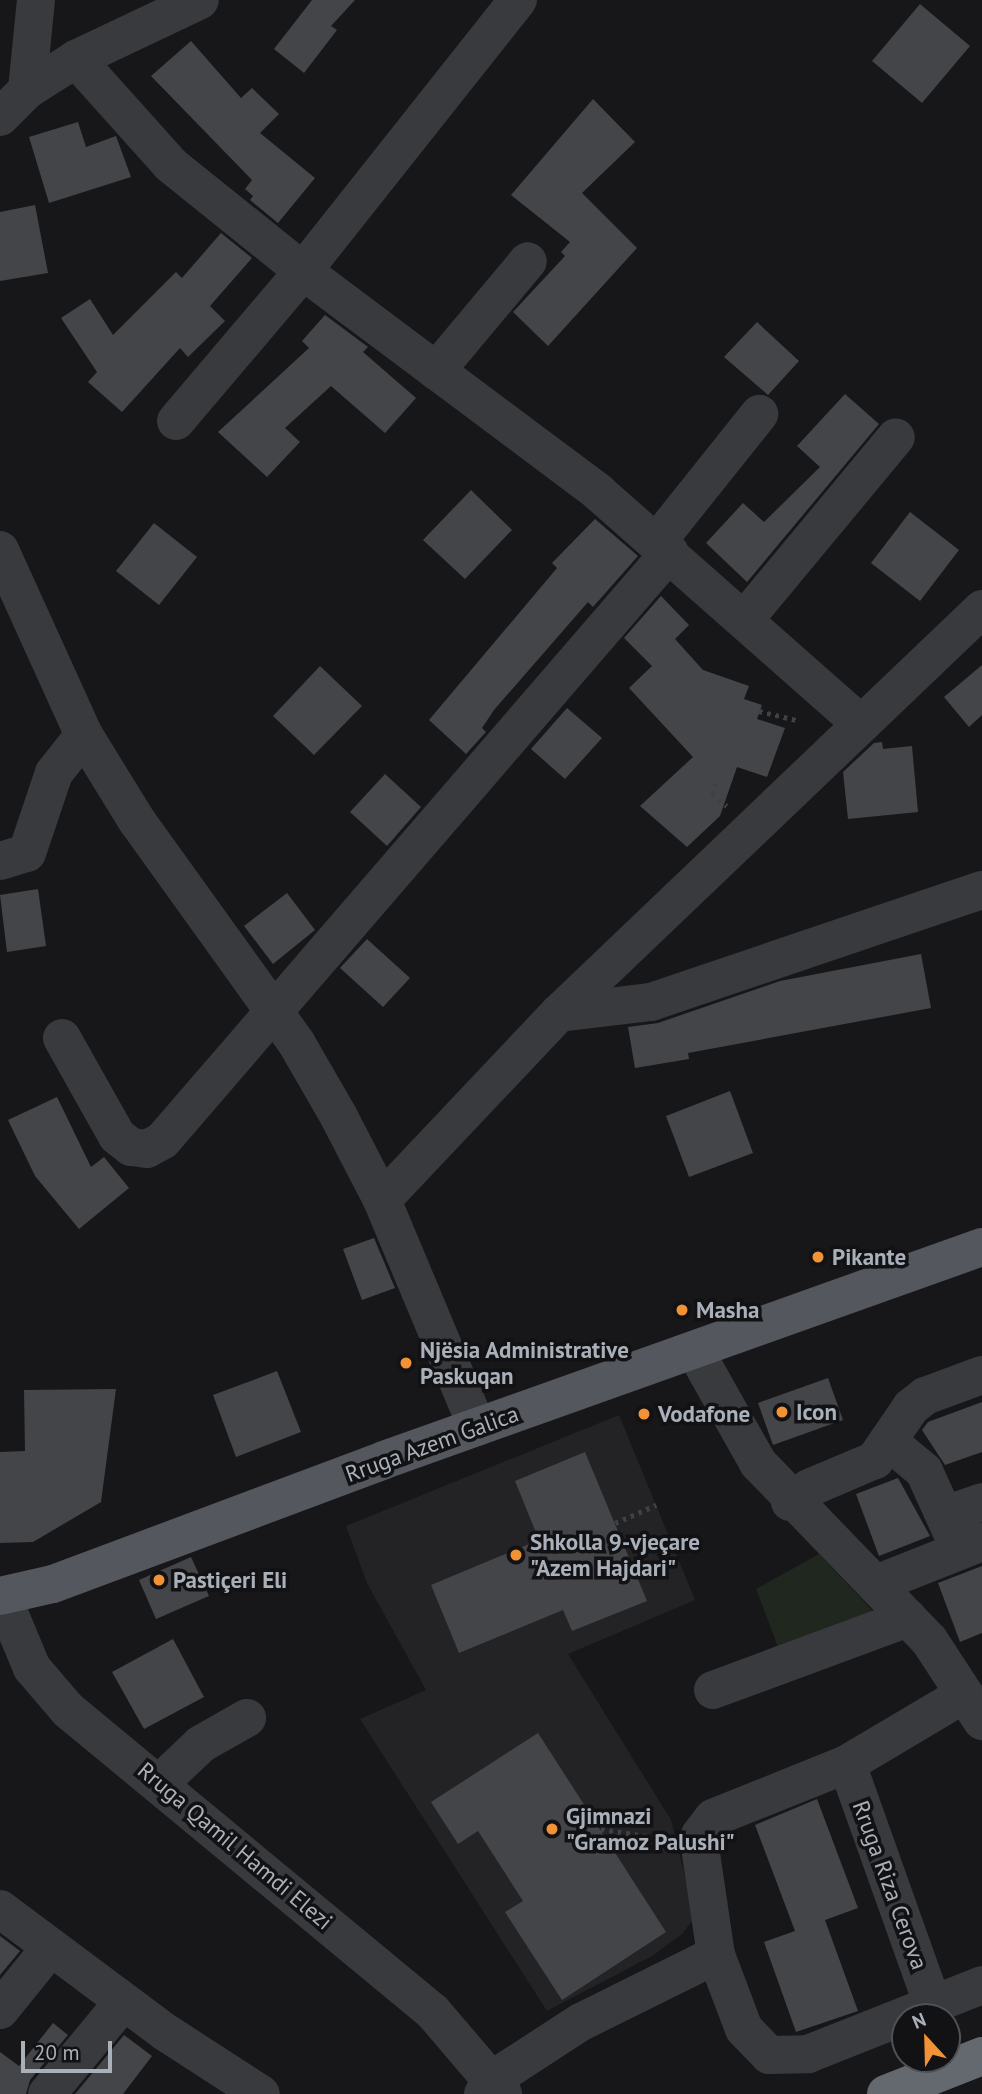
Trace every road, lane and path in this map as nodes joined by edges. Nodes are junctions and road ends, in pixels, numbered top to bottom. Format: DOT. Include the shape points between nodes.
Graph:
graph roads {
  1 [pos="36,0"];
  2 [pos="518,0"];
  3 [pos="181,5"];
  4 [pos="76,59"];
  5 [pos="27,90"];
  6 [pos="0,117"];
  7 [pos="528,261"];
  8 [pos="303,271"];
  9 [pos="436,371"];
  10 [pos="759,414"];
  11 [pos="176,421"];
  12 [pos="896,437"];
  13 [pos="663,547"];
  14 [pos="0,550"];
  15 [pos="982,609"];
  16 [pos="745,619"];
  17 [pos="15,625"];
  18 [pos="759,711"];
  19 [pos="800,721"];
  20 [pos="859,722"];
  21 [pos="84,735"];
  22 [pos="716,783"];
  23 [pos="712,794"];
  24 [pos="0,861"];
  25 [pos="982,890"];
  26 [pos="559,1013"];
  27 [pos="275,1016"];
  28 [pos="62,1038"];
  29 [pos="382,1200"];
  30 [pos="982,1247"];
  31 [pos="695,1351"];
  32 [pos="982,1375"];
  33 [pos="477,1427"];
  34 [pos="888,1441"];
  35 [pos="790,1502"];
  36 [pos="982,1502"];
  37 [pos="656,1505"];
  38 [pos="615,1523"];
  39 [pos="962,1535"];
  40 [pos="876,1584"];
  41 [pos="1,1596"];
  42 [pos="908,1618"];
  43 [pos="970,1689"];
  44 [pos="713,1690"];
  45 [pos="247,1718"];
  46 [pos="847,1765"];
  47 [pos="161,1782"];
  48 [pos="601,1829"];
  49 [pos="700,1835"];
  50 [pos="0,1909"];
  51 [pos="51,1947"];
  52 [pos="716,1955"];
  53 [pos="982,1985"];
  54 [pos="123,2002"];
  55 [pos="932,2003"];
  56 [pos="938,2003"];
  57 [pos="0,2010"];
  58 [pos="891,2021"];
  59 [pos="982,2056"];
  60 [pos="982,2085"];
  61 [pos="492,2090"];
  62 [pos="47,2094"];
  63 [pos="261,2094"];
  64 [pos="886,2094"];
  65 [pos="960,2094"];
  1 -- 5 [label="street"];
  2 -- 8 [label="street"];
  3 -- 4 [label="street"];
  4 -- 5 [label="street"];
  4 -- 8 [label="street" via="171,164"];
  5 -- 6 [label="street"];
  7 -- 9 [label="street"];
  8 -- 9 [label="street"];
  8 -- 11 [label="street"];
  9 -- 13 [label="street"];
  10 -- 13 [label="street"];
  12 -- 16 [label="street"];
  13 -- 16 [label="street"];
  13 -- 27 [label="street"];
  14 -- 17 [label="street"];
  15 -- 20 [label="street"];
  16 -- 20 [label="street"];
  17 -- 21 [label="street"];
  18 -- 19 [label="path"];
  20 -- 26 [label="street"];
  21 -- 24 [label="street" via="54,773 27,853"];
  21 -- 27 [label="street" via="137,821"];
  22 -- 23 [label="path"];
  25 -- 26 [label="street" via="651,1002"];
  26 -- 29 [label="street"];
  27 -- 28 [label="street" via="163,1140 147,1149 131,1147 117,1136"];
  27 -- 29 [label="street" via="338,1115"];
  29 -- 33 [label="street"];
  30 -- 31 [label="main road, Rruga Azem Galica"];
  31 -- 33 [label="main road, Rruga Azem Galica"];
  31 -- 35 [label="street" via="758,1463"];
  32 -- 34 [label="street" via="925,1396"];
  33 -- 41 [label="main road, Rruga Azem Galica" via="53,1584"];
  34 -- 35 [label="street" via="875,1460 828,1479"];
  34 -- 39 [label="street" via="917,1461"];
  35 -- 40 [label="street"];
  36 -- 39 [label="street"];
  37 -- 38 [label="path"];
  39 -- 40 [label="street"];
  40 -- 42 [label="street"];
  41 -- 47 [label="street, Rruga Qamil Hamdi Elezi" via="18,1643 47,1686 68,1710"];
  42 -- 43 [label="street"];
  42 -- 44 [label="street"];
  43 -- 46 [label="street"];
  45 -- 47 [label="street" via="201,1744"];
  46 -- 49 [label="street" via="713,1818"];
  46 -- 55 [label="street, Rruga Riza Cerova"];
  47 -- 61 [label="street, Rruga Qamil Hamdi Elezi" via="284,1892 433,2012"];
  48 -- 49 [label="path" via="658,1839"];
  49 -- 52 [label="street"];
  50 -- 51 [label="street"];
  51 -- 54 [label="street"];
  51 -- 57 [label="street"];
  52 -- 58 [label="street" via="751,2041 779,2058 807,2054"];
  52 -- 61 [label="street" via="581,2022"];
  53 -- 56 [label="street"];
  54 -- 62 [label="street"];
  54 -- 63 [label="street"];
  59 -- 64 [label="highway"];
  60 -- 65 [label="highway"];
}
